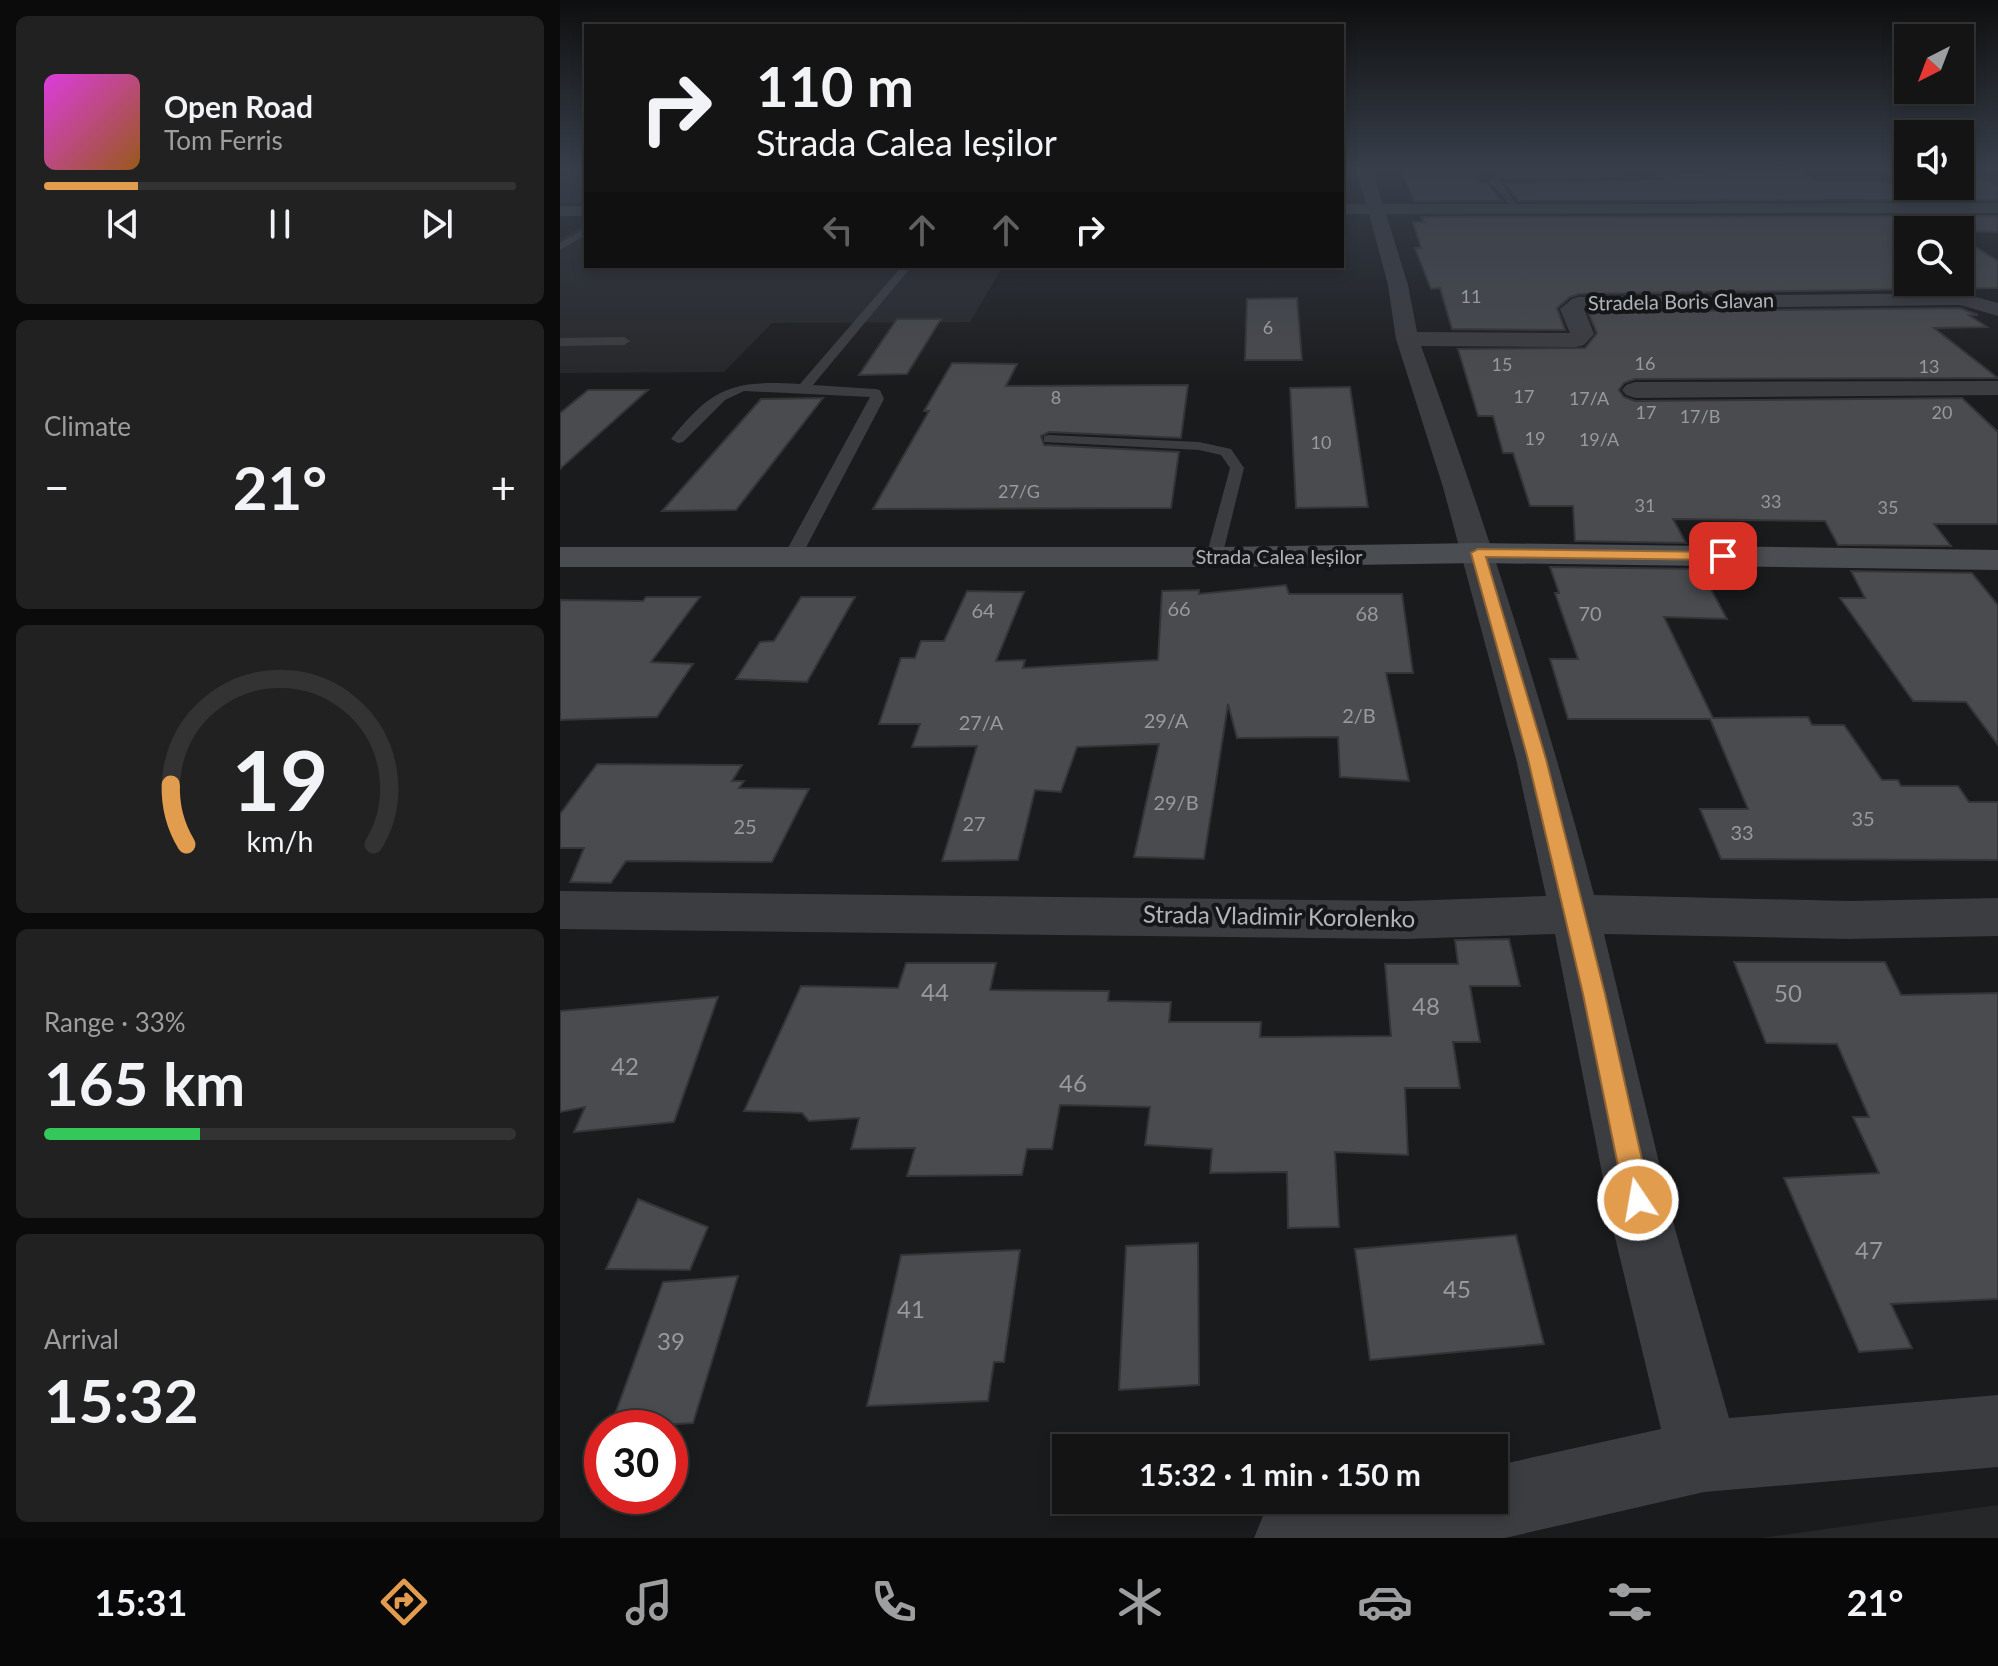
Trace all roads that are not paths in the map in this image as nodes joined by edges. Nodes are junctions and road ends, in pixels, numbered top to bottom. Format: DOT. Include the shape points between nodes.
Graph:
graph roads {
  1 [pos="1379,241"];
  2 [pos="905,268"];
  3 [pos="1998,310"];
  4 [pos="1407,339"];
  5 [pos="624,341"];
  6 [pos="560,342"];
  7 [pos="803,388"];
  8 [pos="1998,388"];
  9 [pos="1635,390"];
  10 [pos="678,439"];
  11 [pos="1049,439"];
  12 [pos="1478,553"];
  13 [pos="560,557"];
  14 [pos="1215,557"];
  15 [pos="791,559"];
  16 [pos="1998,560"];
  17 [pos="560,910"];
  18 [pos="1574,914"];
  19 [pos="1998,917"];
  20 [pos="1998,1431"];
  21 [pos="1704,1456"];
  22 [pos="1292,1538"];
  1 -- 4 [label="street" via="1398,285"];
  2 -- 7 [label="lane"];
  3 -- 4 [label="street, Stradela Boris Glavan" via="1961,299 1601,301 1573,305 1583,334 1576,340"];
  4 -- 12 [label="street"];
  5 -- 6 [label="lane"];
  7 -- 10 [label="lane" via="732,389 718,395"];
  7 -- 15 [label="lane" via="862,390 875,393 877,399"];
  8 -- 9 [label="street"];
  11 -- 14 [label="lane" via="1199,446 1226,452 1237,468"];
  12 -- 14 [label="street, Strada Calea Ieșilor"];
  12 -- 16 [label="street, Strada Calea Ieșilor"];
  12 -- 18 [label="street" via="1537,759"];
  13 -- 15 [label="street, Strada Calea Ieșilor"];
  14 -- 15 [label="street, Strada Calea Ieșilor"];
  17 -- 18 [label="street, Strada Vladimir Korolenko" via="1405,920"];
  18 -- 19 [label="street, Strada Vladimir Korolenko" via="1848,920"];
  18 -- 21 [label="street" via="1644,1229"];
  20 -- 21 [label="street"];
  21 -- 22 [label="street" via="1428,1518"];
}
